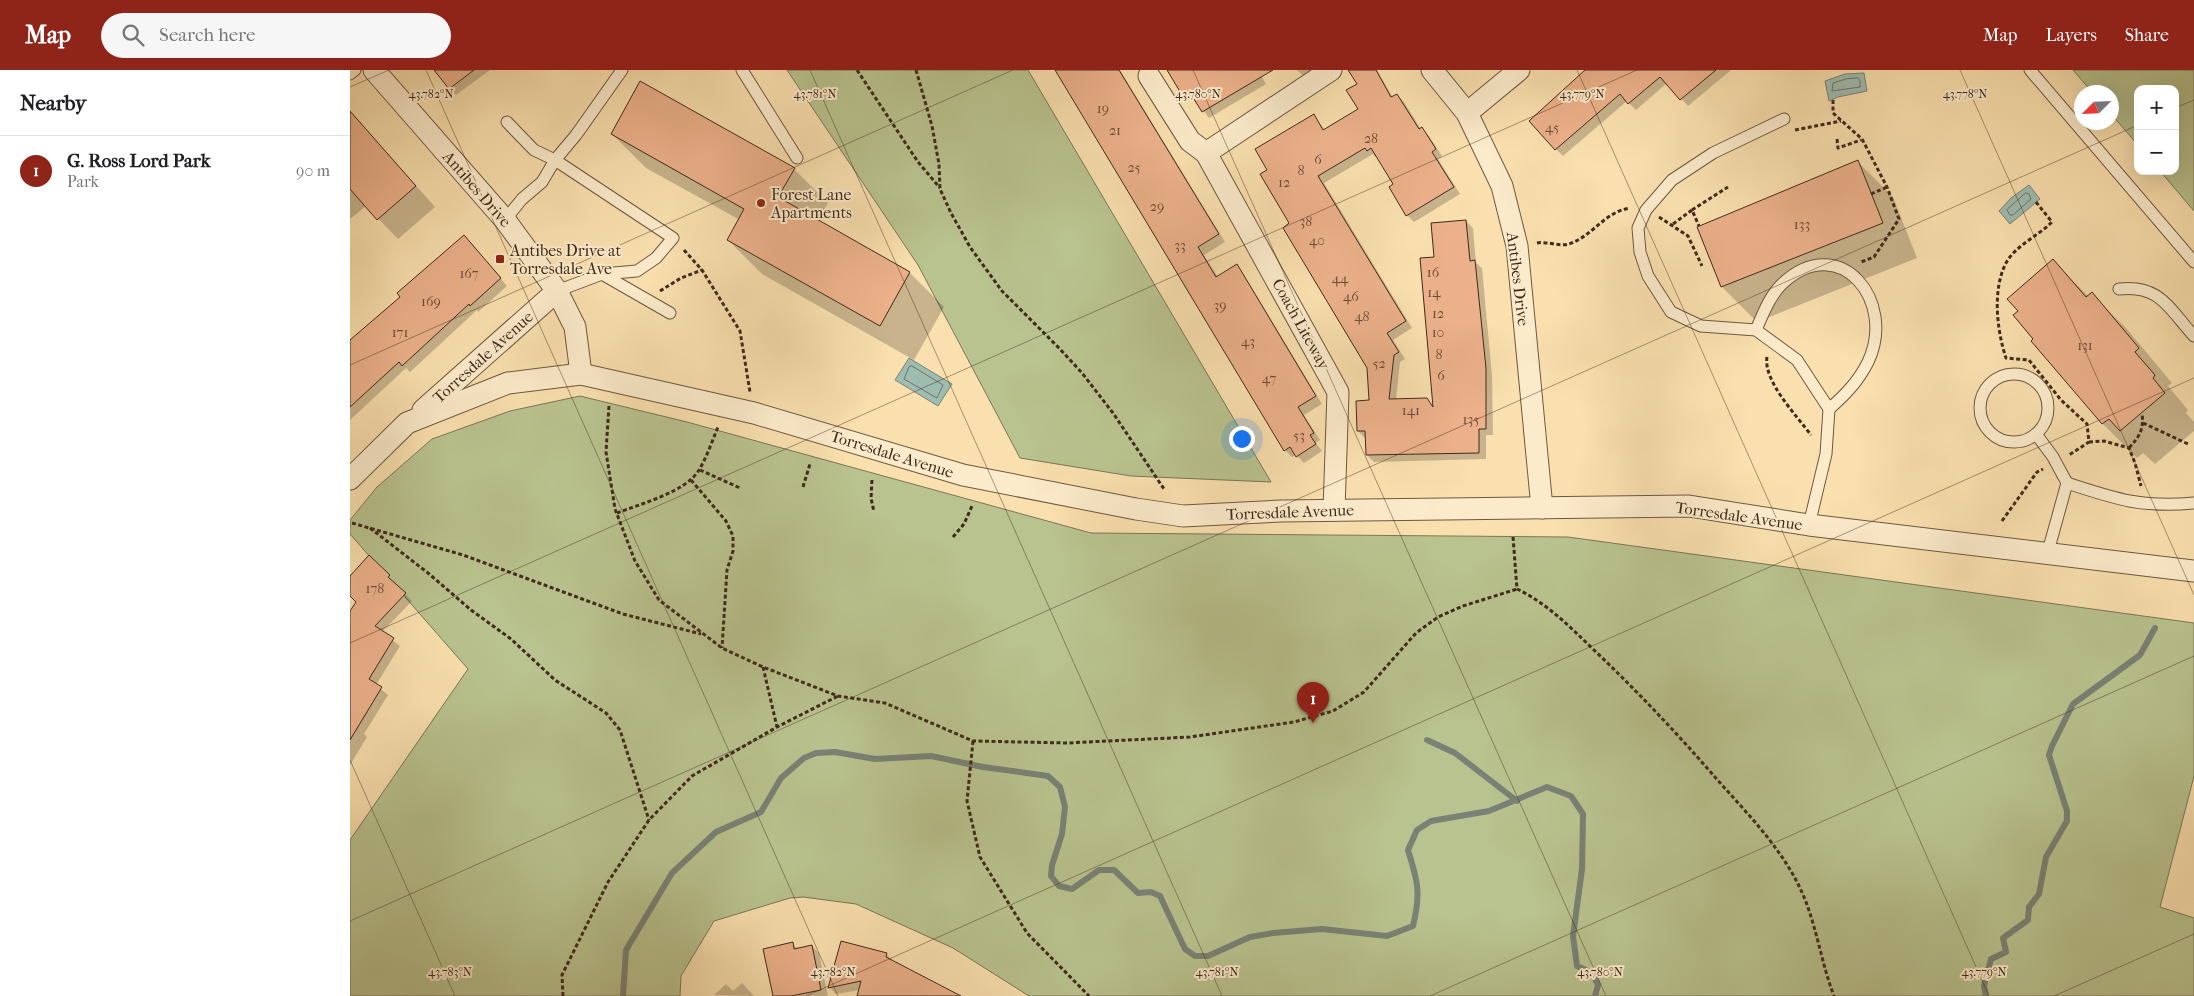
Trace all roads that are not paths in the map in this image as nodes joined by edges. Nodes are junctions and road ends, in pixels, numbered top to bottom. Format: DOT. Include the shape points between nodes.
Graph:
graph roads {
  1 [pos="355,70"];
  2 [pos="374,70"];
  3 [pos="622,70"];
  4 [pos="742,70"];
  5 [pos="1331,70"];
  6 [pos="1432,70"];
  7 [pos="1519,70"];
  8 [pos="2030,70"];
  9 [pos="350,74"];
  10 [pos="1149,76"];
  11 [pos="1467,113"];
  12 [pos="1779,121"];
  13 [pos="507,122"];
  14 [pos="1206,153"];
  15 [pos="797,158"];
  16 [pos="555,160"];
  17 [pos="505,220"];
  18 [pos="2194,262"];
  19 [pos="602,274"];
  20 [pos="2119,289"];
  21 [pos="558,291"];
  22 [pos="670,313"];
  23 [pos="1756,330"];
  24 [pos="2194,336"];
  25 [pos="581,374"];
  26 [pos="1829,409"];
  27 [pos="406,423"];
  28 [pos="2036,434"];
  29 [pos="350,478"];
  30 [pos="2067,483"];
  31 [pos="2194,503"];
  32 [pos="1542,508"];
  33 [pos="1334,510"];
  34 [pos="1809,525"];
  35 [pos="2047,555"];
  36 [pos="2194,571"];
  1 -- 9 [label="lane"];
  2 -- 17 [label="street, Antibes Drive"];
  3 -- 16 [label="lane"];
  4 -- 15 [label="lane"];
  5 -- 14 [label="street"];
  6 -- 11 [label="street, Antibes Drive"];
  7 -- 11 [label="street"];
  8 -- 18 [label="lane"];
  10 -- 14 [label="street, Coach Liteway" via="1190,141"];
  11 -- 32 [label="street, Antibes Drive" via="1502,186 1517,246"];
  12 -- 23 [label="lane" via="1713,153 1672,180 1646,210 1638,228 1640,252 1648,276 1671,312 1700,326"];
  13 -- 16 [label="lane" via="534,150"];
  14 -- 33 [label="street, Coach Liteway" via="1338,392"];
  16 -- 17 [label="lane" via="542,182"];
  16 -- 19 [label="lane" via="673,238 656,258 637,271"];
  17 -- 21 [label="street, Antibes Drive"];
  19 -- 21 [label="lane"];
  19 -- 22 [label="lane"];
  20 -- 24 [label="lane" via="2136,287 2155,293"];
  21 -- 25 [label="street, Antibes Drive" via="575,327"];
  21 -- 27 [label="street, Torresdale Avenue" via="448,390"];
  23 -- 26 [label="lane" via="1797,360"];
  23 -- 26 [label="lane" via="1769,302 1783,284 1802,272 1820,265 1844,270 1857,278 1868,291 1876,316 1875,339 1868,361 1851,390"];
  25 -- 27 [label="street, Torresdale Avenue" via="508,383"];
  25 -- 33 [label="street, Torresdale Avenue" via="754,413 963,475 1136,509 1183,516"];
  26 -- 34 [label="lane" via="1826,454"];
  27 -- 29 [label="street, Torresdale Avenue"];
  28 -- 28 [label="lane" via="2026,440 2012,442 1994,435 1986,427 1980,406 1989,385 1997,378 2019,374 2039,384 2045,394 2048,416"];
  28 -- 30 [label="lane"];
  30 -- 31 [label="lane" via="2126,502 2161,506"];
  30 -- 35 [label="lane"];
  32 -- 33 [label="street, Torresdale Avenue"];
  32 -- 34 [label="street, Torresdale Avenue" via="1689,506"];
  34 -- 35 [label="street, Torresdale Avenue"];
  35 -- 36 [label="street, Torresdale Avenue"];
}
